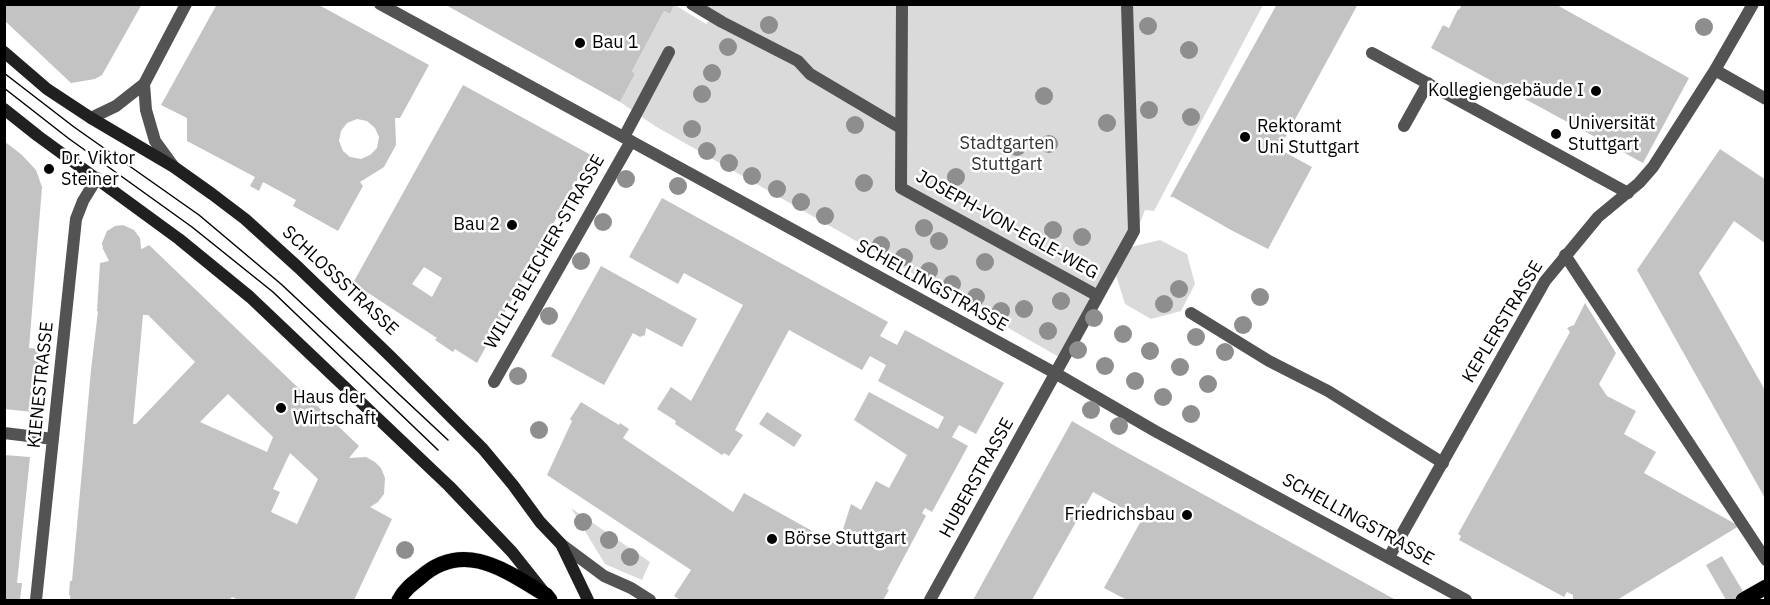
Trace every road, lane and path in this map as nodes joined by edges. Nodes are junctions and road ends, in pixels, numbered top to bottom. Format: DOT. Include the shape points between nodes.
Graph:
graph roads {
  1 [pos="186,4"];
  2 [pos="380,4"];
  3 [pos="692,4"];
  4 [pos="902,4"];
  5 [pos="1127,4"];
  6 [pos="1753,4"];
  7 [pos="4,52"];
  8 [pos="669,52"];
  9 [pos="1372,53"];
  10 [pos="1715,70"];
  11 [pos="1428,83"];
  12 [pos="144,84"];
  13 [pos="1766,99"];
  14 [pos="4,109"];
  15 [pos="91,118"];
  16 [pos="1404,126"];
  17 [pos="901,128"];
  18 [pos="627,139"];
  19 [pos="174,168"];
  20 [pos="97,178"];
  21 [pos="1628,193"];
  22 [pos="1565,255"];
  23 [pos="1098,296"];
  24 [pos="1191,313"];
  25 [pos="1055,374"];
  26 [pos="494,382"];
  27 [pos="4,433"];
  28 [pos="53,439"];
  29 [pos="1443,463"];
  30 [pos="561,544"];
  31 [pos="1389,557"];
  32 [pos="1766,560"];
  33 [pos="1766,587"];
  34 [pos="551,599"];
  35 [pos="36,600"];
  36 [pos="399,600"];
  37 [pos="588,600"];
  38 [pos="650,600"];
  39 [pos="930,600"];
  40 [pos="1466,600"];
  41 [pos="1743,600"];
  1 -- 12 [label="street"];
  2 -- 18 [label="street, SCHELLINGSTRASSE"];
  3 -- 17 [label="street" via="798,61 810,74"];
  4 -- 17 [label="street, JOSEPH-VON-EGLE-WEG"];
  5 -- 23 [label="street, HUBERSTRASSE" via="1134,231"];
  6 -- 10 [label="street, KEPLERSTRASSE"];
  7 -- 15 [label="main road, SCHLOSSSTRASSE" via="47,89"];
  8 -- 18 [label="street, WILLI-BLEICHER-STRASSE"];
  9 -- 11 [label="street"];
  10 -- 13 [label="street"];
  10 -- 21 [label="street, KEPLERSTRASSE" via="1653,166"];
  11 -- 16 [label="street"];
  11 -- 21 [label="street"];
  12 -- 15 [label="street" via="116,106"];
  12 -- 19 [label="street" via="155,141"];
  14 -- 20 [label="main road"];
  15 -- 19 [label="main road, SCHLOSSSTRASSE"];
  17 -- 23 [label="street, JOSEPH-VON-EGLE-WEG" via="901,188"];
  18 -- 25 [label="street, SCHELLINGSTRASSE"];
  18 -- 26 [label="street, WILLI-BLEICHER-STRASSE"];
  19 -- 30 [label="main road, SCHLOSSSTRASSE" via="245,219 299,267 483,449"];
  20 -- 28 [label="street, KIENESTRASSE" via="76,219"];
  20 -- 34 [label="main road" via="250,297 449,486"];
  21 -- 22 [label="street, KEPLERSTRASSE" via="1598,217"];
  22 -- 29 [label="street, KEPLERSTRASSE" via="1545,282"];
  22 -- 32 [label="street"];
  23 -- 25 [label="street, HUBERSTRASSE"];
  24 -- 29 [label="street"];
  25 -- 31 [label="street, SCHELLINGSTRASSE"];
  25 -- 39 [label="street, HUBERSTRASSE"];
  27 -- 28 [label="street"];
  28 -- 35 [label="street, KIENESTRASSE"];
  29 -- 31 [label="street, KEPLERSTRASSE"];
  30 -- 37 [label="main road, SCHLOSSSTRASSE"];
  30 -- 38 [label="street" via="604,576"];
  31 -- 40 [label="street, SCHELLINGSTRASSE"];
  33 -- 41 [label="main road"];
  34 -- 36 [label="main road" via="501,568 472,559 449,560 427,571"];
}
